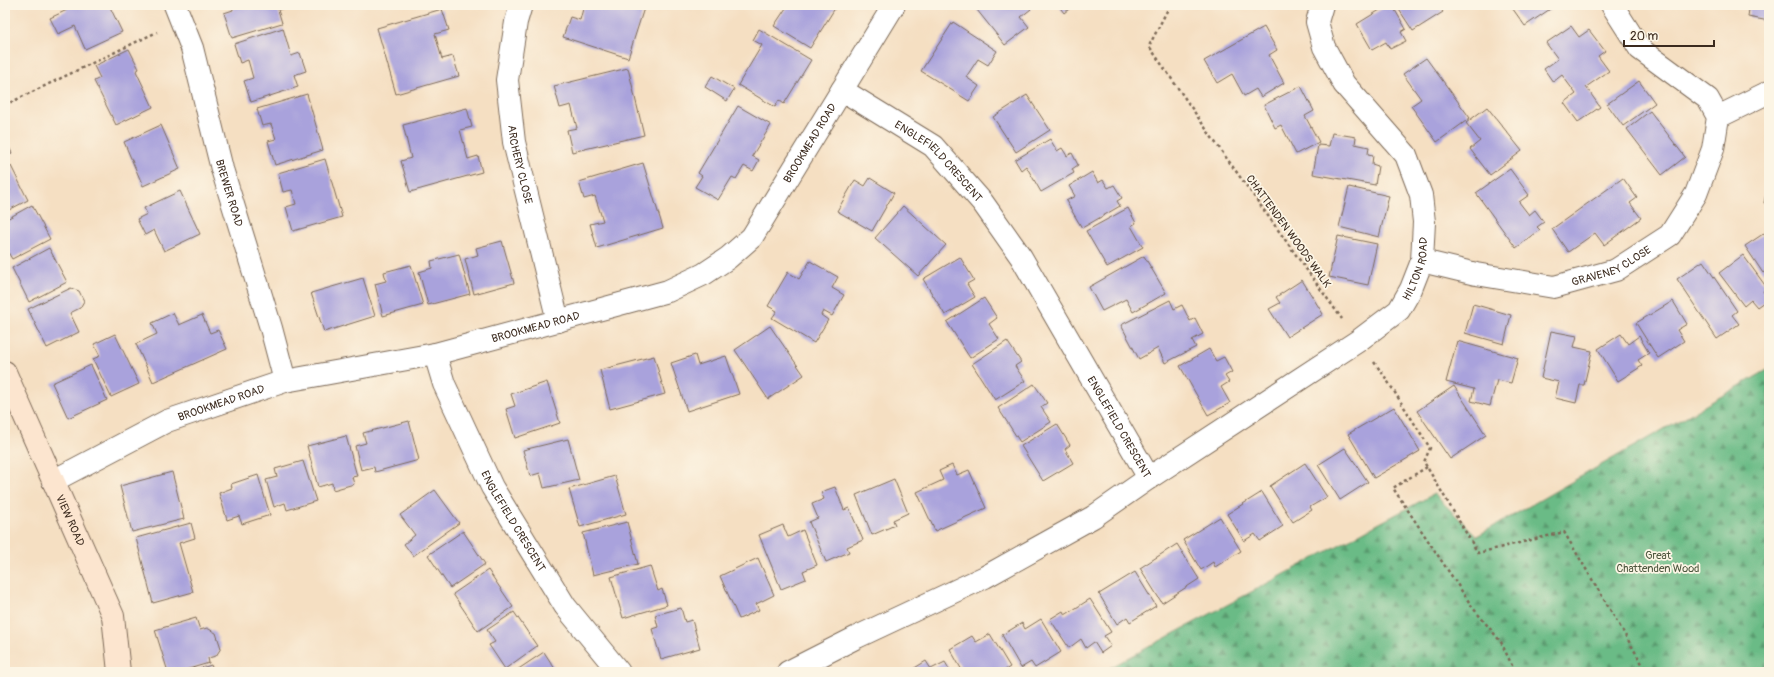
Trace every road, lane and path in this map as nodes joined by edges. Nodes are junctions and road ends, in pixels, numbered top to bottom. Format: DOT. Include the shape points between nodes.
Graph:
graph roads {
  1 [pos="522,5"];
  2 [pos="894,5"];
  3 [pos="1170,5"];
  4 [pos="1322,5"];
  5 [pos="1612,5"];
  6 [pos="178,12"];
  7 [pos="842,90"];
  8 [pos="1769,92"];
  9 [pos="5,106"];
  10 [pos="1718,117"];
  11 [pos="1422,261"];
  12 [pos="558,321"];
  13 [pos="1358,341"];
  14 [pos="435,354"];
  15 [pos="5,372"];
  16 [pos="285,381"];
  17 [pos="1427,467"];
  18 [pos="1149,478"];
  19 [pos="53,480"];
  20 [pos="119,672"];
  21 [pos="619,672"];
  22 [pos="788,672"];
  23 [pos="1516,672"];
  24 [pos="1647,672"];
  1 -- 12 [label="street, ARCHERY CLOSE" via="516,22 507,80 514,142"];
  2 -- 7 [label="street, BROOKMEAD ROAD"];
  3 -- 13 [label="path, CHATTENDEN WOODS WALK" via="1148,46"];
  4 -- 11 [label="street, HILTON ROAD" via="1317,22 1324,47 1344,84 1406,155 1421,195 1424,222"];
  5 -- 10 [label="street" via="1640,49 1708,99"];
  6 -- 9 [label="path"];
  6 -- 16 [label="street, BREWER ROAD" via="192,48 222,169"];
  7 -- 12 [label="street, BROOKMEAD ROAD" via="752,237 728,258 704,274 668,291"];
  7 -- 18 [label="street, ENGLEFIELD CRESCENT" via="933,146 982,203 1021,257"];
  8 -- 10 [label="street"];
  10 -- 11 [label="street, GRAVENEY CLOSE" via="1713,149 1696,194 1670,235 1616,270 1554,287 1476,274"];
  11 -- 13 [label="street, HILTON ROAD" via="1399,310"];
  12 -- 14 [label="street, BROOKMEAD ROAD"];
  13 -- 17 [label="path, CHATTENDEN WOODS WALK" via="1385,376 1430,448 1424,462"];
  13 -- 18 [label="street, HILTON ROAD"];
  14 -- 16 [label="street, BROOKMEAD ROAD"];
  14 -- 21 [label="street, ENGLEFIELD CRESCENT" via="444,384 492,487 565,606"];
  15 -- 19 [label="street, VIEW ROAD"];
  16 -- 19 [label="street, BROOKMEAD ROAD" via="167,421"];
  17 -- 23 [label="path" via="1393,488 1474,608 1501,642"];
  17 -- 24 [label="path" via="1478,553 1564,532"];
  18 -- 22 [label="street, ENGLEFIELD CRESCENT" via="1093,517 985,577"];
  19 -- 20 [label="street, VIEW ROAD" via="113,616"];
}
